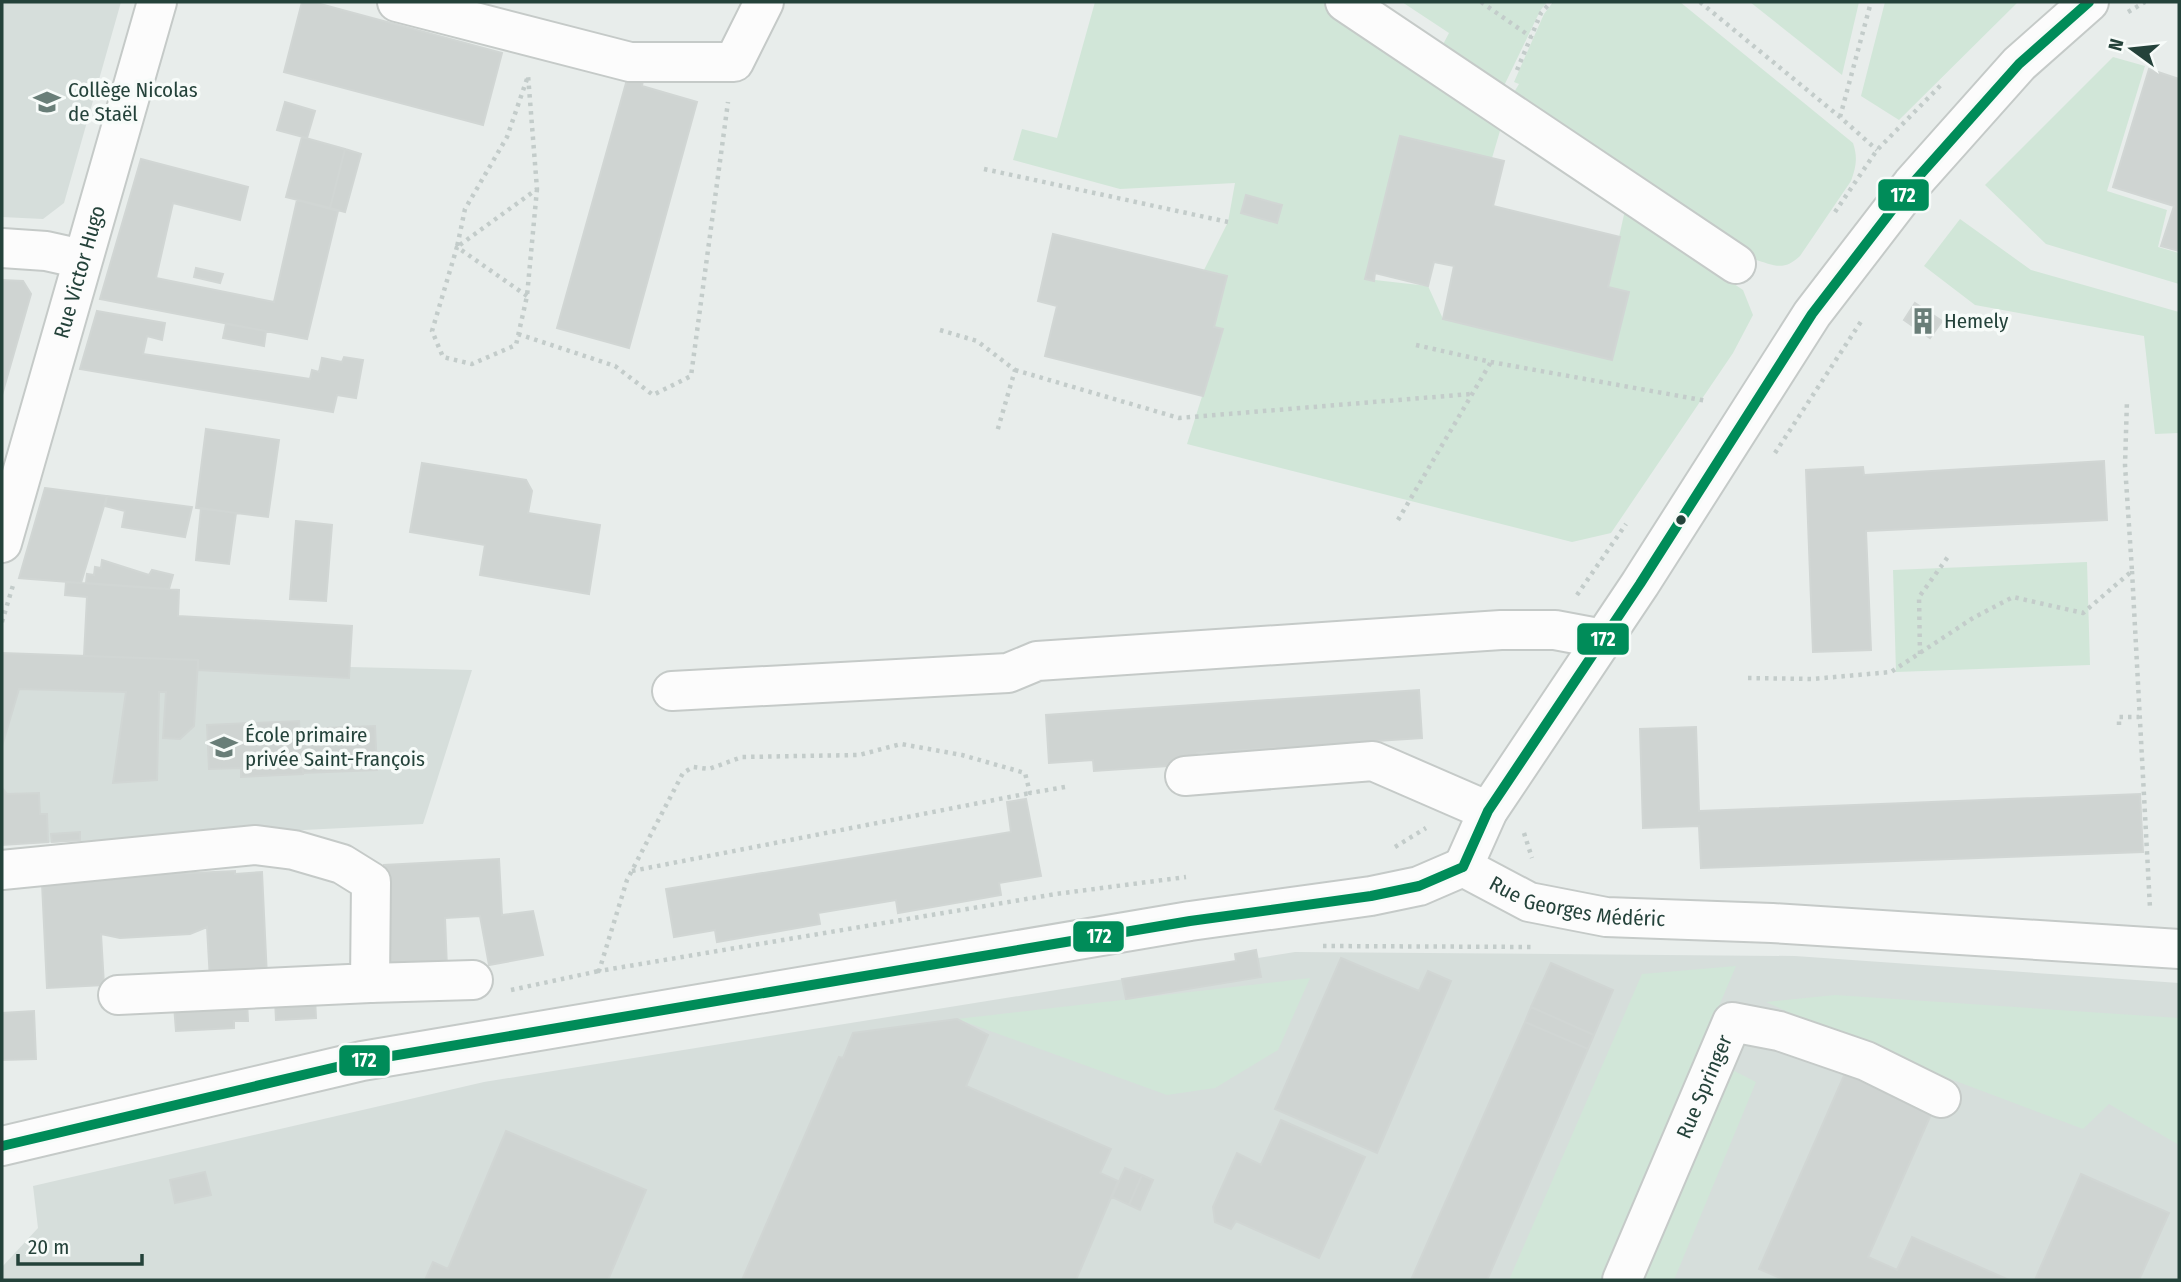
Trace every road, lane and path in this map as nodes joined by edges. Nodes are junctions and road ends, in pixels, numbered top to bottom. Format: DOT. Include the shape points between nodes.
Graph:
graph roads {
  1 [pos="157,2"];
  2 [pos="397,2"];
  3 [pos="764,2"];
  4 [pos="1345,2"];
  5 [pos="1481,2"];
  6 [pos="1551,2"];
  7 [pos="1700,2"];
  8 [pos="1871,2"];
  9 [pos="2089,2"];
  10 [pos="2145,2"];
  11 [pos="2126,13"];
  12 [pos="536,37"];
  13 [pos="1531,37"];
  14 [pos="734,62"];
  15 [pos="527,79"];
  16 [pos="1502,106"];
  17 [pos="1840,117"];
  18 [pos="1877,150"];
  19 [pos="984,169"];
  20 [pos="537,189"];
  21 [pos="1228,222"];
  22 [pos="457,247"];
  23 [pos="2,248"];
  24 [pos="82,259"];
  25 [pos="1736,264"];
  26 [pos="527,296"];
  27 [pos="1864,318"];
  28 [pos="940,330"];
  29 [pos="519,334"];
  30 [pos="1416,345"];
  31 [pos="1491,362"];
  32 [pos="1016,370"];
  33 [pos="1471,394"];
  34 [pos="2127,400"];
  35 [pos="1749,412"];
  36 [pos="997,432"];
  37 [pos="1771,460"];
  38 [pos="1398,520"];
  39 [pos="2,543"];
  40 [pos="1950,554"];
  41 [pos="2132,571"];
  42 [pos="1603,639"];
  43 [pos="1920,654"];
  44 [pos="1748,678"];
  45 [pos="672,691"];
  46 [pos="2139,717"];
  47 [pos="2119,725"];
  48 [pos="1185,776"];
  49 [pos="1065,787"];
  50 [pos="1030,793"];
  51 [pos="1488,811"];
  52 [pos="1523,829"];
  53 [pos="1534,864"];
  54 [pos="1463,867"];
  55 [pos="2,870"];
  56 [pos="632,871"];
  57 [pos="1191,876"];
  58 [pos="2150,911"];
  59 [pos="1376,947"];
  60 [pos="1536,947"];
  61 [pos="2179,949"];
  62 [pos="474,980"];
  63 [pos="370,983"];
  64 [pos="118,995"];
  65 [pos="1941,1098"];
  66 [pos="2,1146"];
  67 [pos="1622,1280"];
  1 -- 24 [label="street, Rue Victor Hugo"];
  2 -- 12 [label="street"];
  3 -- 14 [label="street"];
  4 -- 16 [label="street"];
  5 -- 13 [label="path"];
  6 -- 13 [label="path"];
  7 -- 17 [label="path"];
  8 -- 17 [label="path"];
  9 -- 35 [label="street" via="2019,64 1912,184 1812,314"];
  10 -- 11 [label="path"];
  12 -- 14 [label="street" via="630,62"];
  12 -- 15 [label="path"];
  13 -- 16 [label="path"];
  14 -- 29 [label="path" via="691,376 653,395 615,366"];
  15 -- 20 [label="path"];
  15 -- 22 [label="path" via="508,137 465,209"];
  16 -- 25 [label="street"];
  17 -- 18 [label="path"];
  19 -- 21 [label="path"];
  20 -- 22 [label="path"];
  20 -- 26 [label="path"];
  22 -- 26 [label="path"];
  22 -- 29 [label="path" via="432,331 443,357 472,364 516,345"];
  23 -- 24 [label="street"];
  24 -- 39 [label="street, Rue Victor Hugo"];
  26 -- 29 [label="path"];
  27 -- 37 [label="path"];
  28 -- 32 [label="path" via="976,341"];
  30 -- 31 [label="path"];
  31 -- 33 [label="path"];
  31 -- 35 [label="path"];
  32 -- 33 [label="path" via="1179,418"];
  32 -- 36 [label="path"];
  33 -- 38 [label="path"];
  34 -- 41 [label="path" via="2125,465"];
  35 -- 42 [label="street"];
  40 -- 43 [label="path" via="1919,597"];
  41 -- 43 [label="path" via="2083,613 2014,597"];
  41 -- 46 [label="path"];
  42 -- 45 [label="street" via="1555,630 1501,629 1037,661 1007,673"];
  42 -- 51 [label="street"];
  43 -- 44 [label="path" via="1891,672 1812,679"];
  46 -- 47 [label="path" via="2119,717"];
  46 -- 58 [label="path"];
  48 -- 51 [label="street" via="1373,761"];
  49 -- 50 [label="path"];
  50 -- 56 [label="path"];
  50 -- 56 [label="path" via="1025,773 901,744 859,755 741,757 709,769 693,766 683,774"];
  51 -- 54 [label="street"];
  52 -- 53 [label="path"];
  54 -- 61 [label="street, Rue Georges Médéric" via="1529,902 1606,917"];
  54 -- 66 [label="street, Rue Georges Médéric" via="1419,886 1371,896 1190,920 362,1061"];
  55 -- 63 [label="street" via="256,845 342,864 371,881"];
  56 -- 57 [label="path" via="599,971 1056,894"];
  59 -- 60 [label="path"];
  62 -- 63 [label="street"];
  63 -- 64 [label="street"];
  65 -- 67 [label="street, Rue Springer" via="1866,1061 1779,1031 1732,1022"];
}
